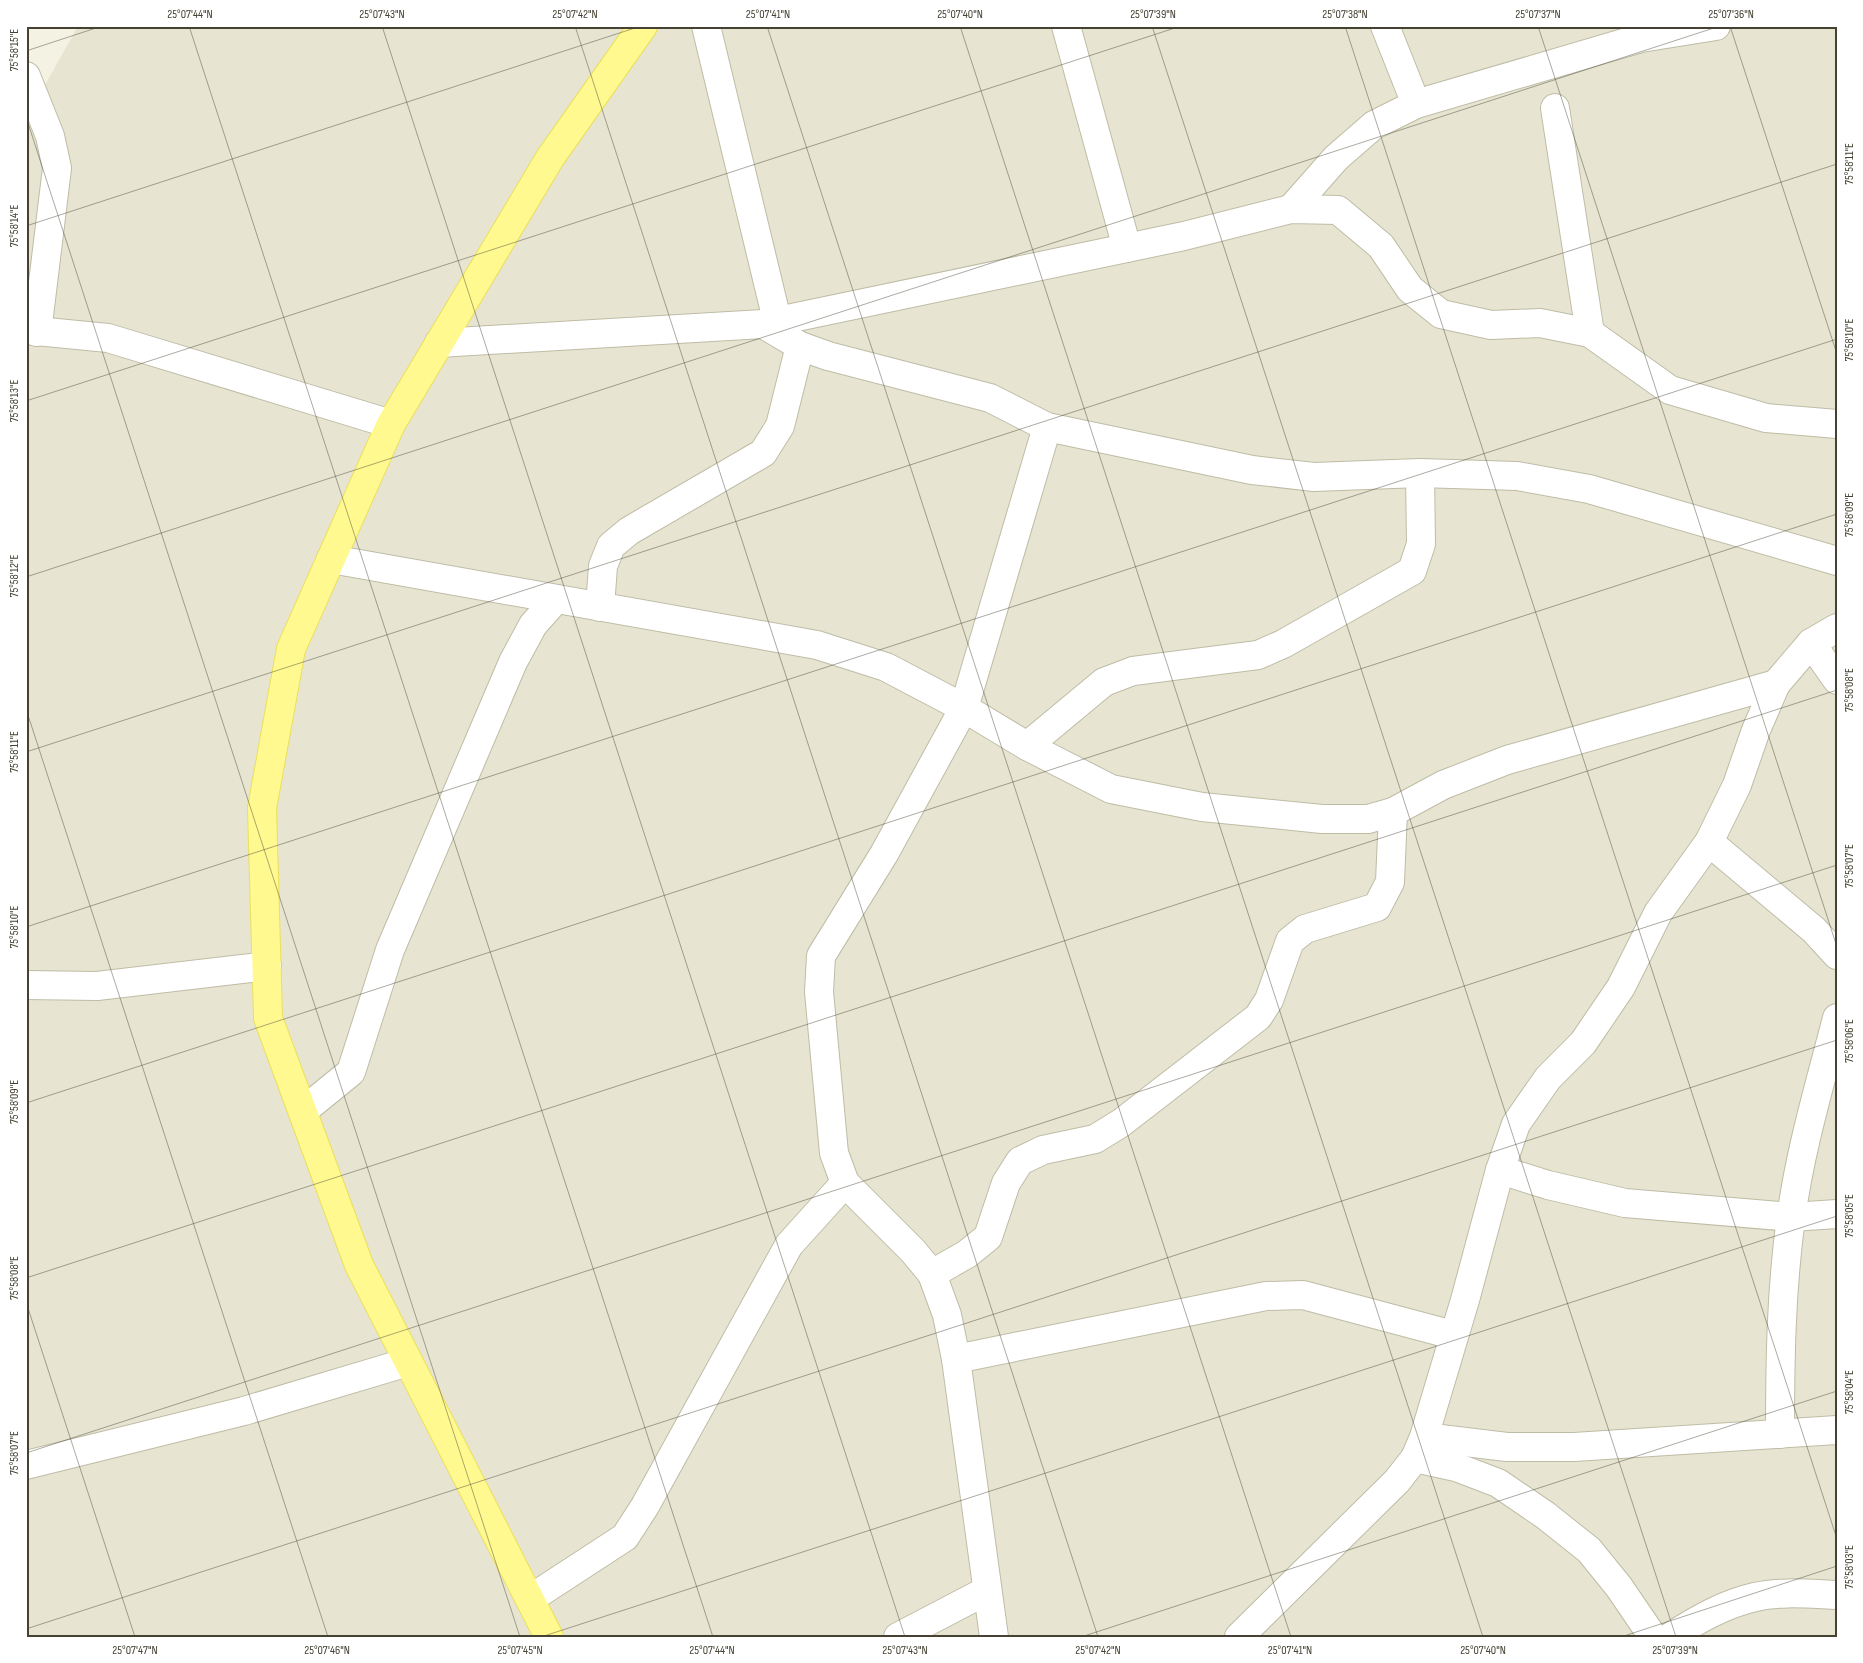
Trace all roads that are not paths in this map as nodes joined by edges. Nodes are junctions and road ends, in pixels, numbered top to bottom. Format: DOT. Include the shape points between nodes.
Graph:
graph roads {
  1 [pos="643,26"];
  2 [pos="706,26"];
  3 [pos="1066,26"];
  4 [pos="1385,26"];
  5 [pos="1716,26"];
  6 [pos="26,76"];
  7 [pos="1416,104"];
  8 [pos="1555,108"];
  9 [pos="1291,209"];
  10 [pos="1127,248"];
  11 [pos="770,322"];
  12 [pos="32,331"];
  13 [pos="1590,333"];
  14 [pos="439,343"];
  15 [pos="800,346"];
  16 [pos="391,424"];
  17 [pos="1837,424"];
  18 [pos="1047,427"];
  19 [pos="1420,473"];
  20 [pos="331,559"];
  21 [pos="1837,561"];
  22 [pos="556,599"];
  23 [pos="600,607"];
  24 [pos="1837,628"];
  25 [pos="1811,642"];
  26 [pos="1837,680"];
  27 [pos="1776,684"];
  28 [pos="964,708"];
  29 [pos="1027,746"];
  30 [pos="1393,812"];
  31 [pos="1709,842"];
  32 [pos="1837,955"];
  33 [pos="266,966"];
  34 [pos="26,985"];
  35 [pos="1837,1018"];
  36 [pos="303,1111"];
  37 [pos="1500,1170"];
  38 [pos="845,1183"];
  39 [pos="1837,1214"];
  40 [pos="1791,1217"];
  41 [pos="932,1274"];
  42 [pos="1453,1335"];
  43 [pos="956,1359"];
  44 [pos="408,1362"];
  45 [pos="1837,1430"];
  46 [pos="1780,1434"];
  47 [pos="1420,1448"];
  48 [pos="26,1464"];
  49 [pos="986,1591"];
  50 [pos="1837,1595"];
  51 [pos="530,1599"];
  52 [pos="549,1637"];
  53 [pos="898,1637"];
  54 [pos="994,1637"];
  55 [pos="1239,1637"];
  56 [pos="1653,1637"];
  57 [pos="1670,1637"];
  1 -- 14 [label="main road" via="550,158"];
  2 -- 11 [label="street"];
  3 -- 10 [label="street"];
  4 -- 7 [label="street"];
  5 -- 7 [label="street" via="1641,38"];
  6 -- 12 [label="street" via="50,136 57,168"];
  7 -- 9 [label="street" via="1374,125 1336,158"];
  8 -- 13 [label="street"];
  9 -- 10 [label="street"];
  9 -- 13 [label="street" via="1338,210 1381,246 1410,289 1442,314 1491,325 1540,323"];
  10 -- 11 [label="street"];
  11 -- 14 [label="street"];
  11 -- 15 [label="street"];
  12 -- 16 [label="street" via="108,338"];
  13 -- 17 [label="street" via="1670,390 1766,418"];
  14 -- 16 [label="main road"];
  15 -- 18 [label="street" via="990,398"];
  15 -- 23 [label="street" via="780,426 763,453 629,531 611,546 603,566"];
  16 -- 20 [label="main road"];
  18 -- 19 [label="street" via="1252,470 1314,477"];
  18 -- 28 [label="street"];
  19 -- 21 [label="street" via="1517,476 1589,490"];
  19 -- 29 [label="street" via="1421,544 1412,571 1258,655 1133,672 1104,682"];
  20 -- 22 [label="street"];
  20 -- 33 [label="main road" via="291,649 262,808"];
  22 -- 23 [label="street"];
  22 -- 36 [label="street" via="533,625 513,662 390,950 351,1072"];
  23 -- 28 [label="street" via="817,646 886,667"];
  24 -- 25 [label="street"];
  25 -- 26 [label="street"];
  25 -- 27 [label="street"];
  27 -- 30 [label="street" via="1507,760 1444,785"];
  27 -- 31 [label="street" via="1737,784"];
  28 -- 29 [label="street"];
  28 -- 38 [label="street" via="884,854 822,956 818,992 834,1153"];
  29 -- 30 [label="street" via="1111,789 1202,807 1322,819 1368,819"];
  30 -- 41 [label="street" via="1390,882 1377,907 1305,929 1290,941 1269,1000 1258,1017 1121,1123 1095,1139 1043,1150 1020,1161 1006,1183 988,1237 967,1254"];
  31 -- 32 [label="street" via="1814,930"];
  31 -- 37 [label="street" via="1658,912 1621,987 1583,1043 1548,1078 1516,1124"];
  33 -- 34 [label="street" via="97,986"];
  33 -- 36 [label="main road" via="268,1018"];
  35 -- 40 [label="street" via="1808,1128"];
  36 -- 44 [label="main road" via="359,1265"];
  37 -- 40 [label="street" via="1625,1203"];
  37 -- 42 [label="street"];
  38 -- 41 [label="street" via="913,1250"];
  38 -- 51 [label="street" via="788,1245 625,1537"];
  39 -- 40 [label="street"];
  40 -- 46 [label="street" via="1780,1328"];
  41 -- 43 [label="street" via="947,1315"];
  42 -- 43 [label="street" via="1304,1295 1266,1296"];
  42 -- 47 [label="street"];
  43 -- 49 [label="street"];
  44 -- 48 [label="street" via="244,1411"];
  44 -- 51 [label="main road"];
  45 -- 46 [label="street"];
  46 -- 47 [label="street" via="1574,1447"];
  47 -- 55 [label="street" via="1397,1481"];
  47 -- 56 [label="street" via="1456,1467 1498,1483 1589,1550 1620,1587"];
  49 -- 53 [label="street"];
  49 -- 54 [label="street"];
  50 -- 57 [label="street" via="1756,1596 1704,1616"];
  51 -- 52 [label="main road"];
}
